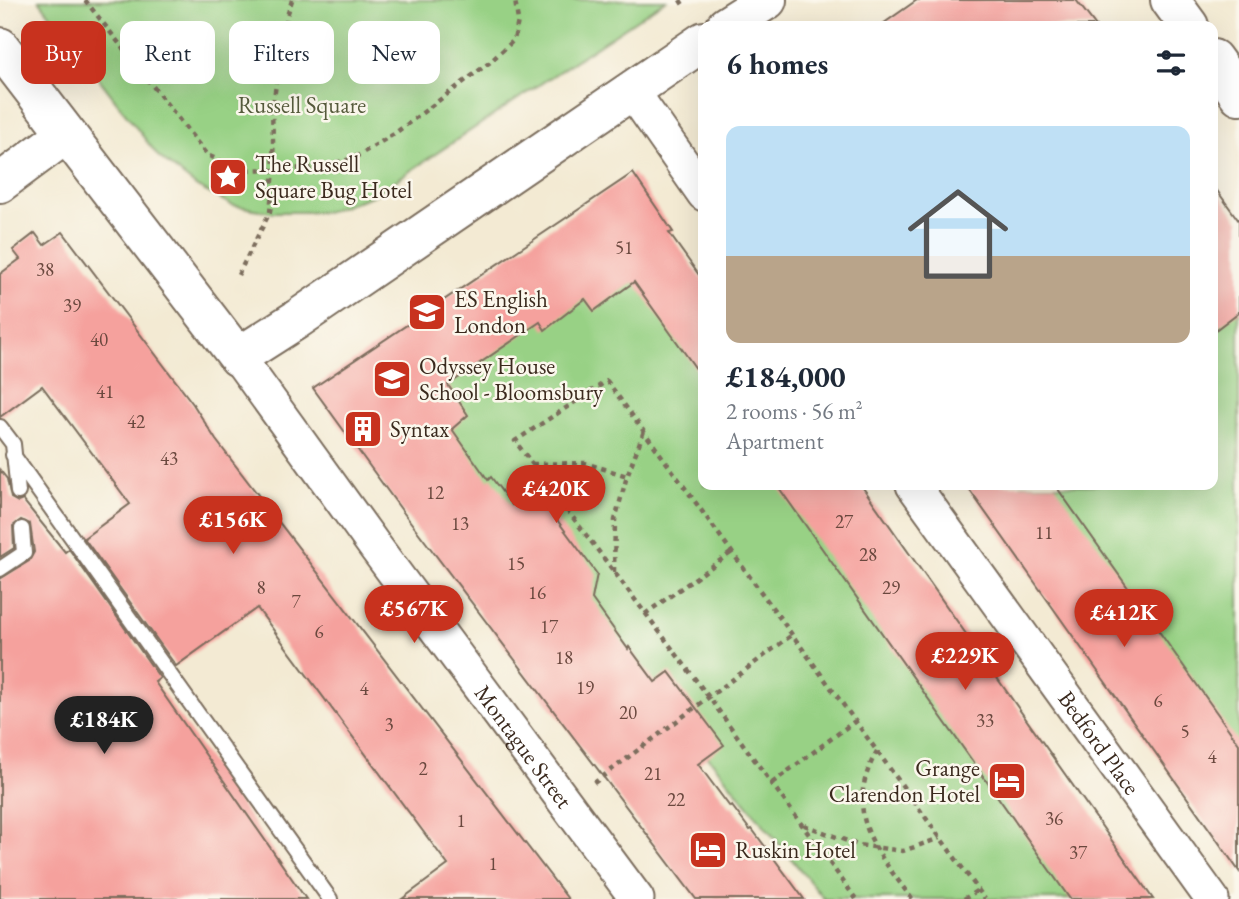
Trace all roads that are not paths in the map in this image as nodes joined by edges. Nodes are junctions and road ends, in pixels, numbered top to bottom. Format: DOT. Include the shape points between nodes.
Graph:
graph roads {
  1 [pos="767,0"];
  2 [pos="1170,0"];
  3 [pos="734,21"];
  4 [pos="1185,21"];
  5 [pos="698,45"];
  6 [pos="0,47"];
  7 [pos="1218,66"];
  8 [pos="632,91"];
  9 [pos="1239,95"];
  10 [pos="66,134"];
  11 [pos="0,183"];
  12 [pos="698,185"];
  13 [pos="239,357"];
  14 [pos="0,427"];
  15 [pos="13,455"];
  16 [pos="918,490"];
  17 [pos="18,492"];
  18 [pos="22,529"];
  19 [pos="0,569"];
  20 [pos="330,899"];
  21 [pos="637,899"];
  22 [pos="1213,899"];
  1 -- 3 [label="main road"];
  2 -- 4 [label="main road"];
  5 -- 8 [label="main road"];
  6 -- 10 [label="main road"];
  7 -- 9 [label="main road"];
  8 -- 12 [label="street"];
  8 -- 13 [label="main road"];
  10 -- 11 [label="main road"];
  10 -- 13 [label="main road"];
  13 -- 21 [label="street, Montague Street"];
  14 -- 15 [label="lane" via="13,443"];
  15 -- 17 [label="lane"];
  15 -- 20 [label="lane"];
  16 -- 22 [label="street, Bedford Place"];
  18 -- 19 [label="lane" via="24,553"];
}
